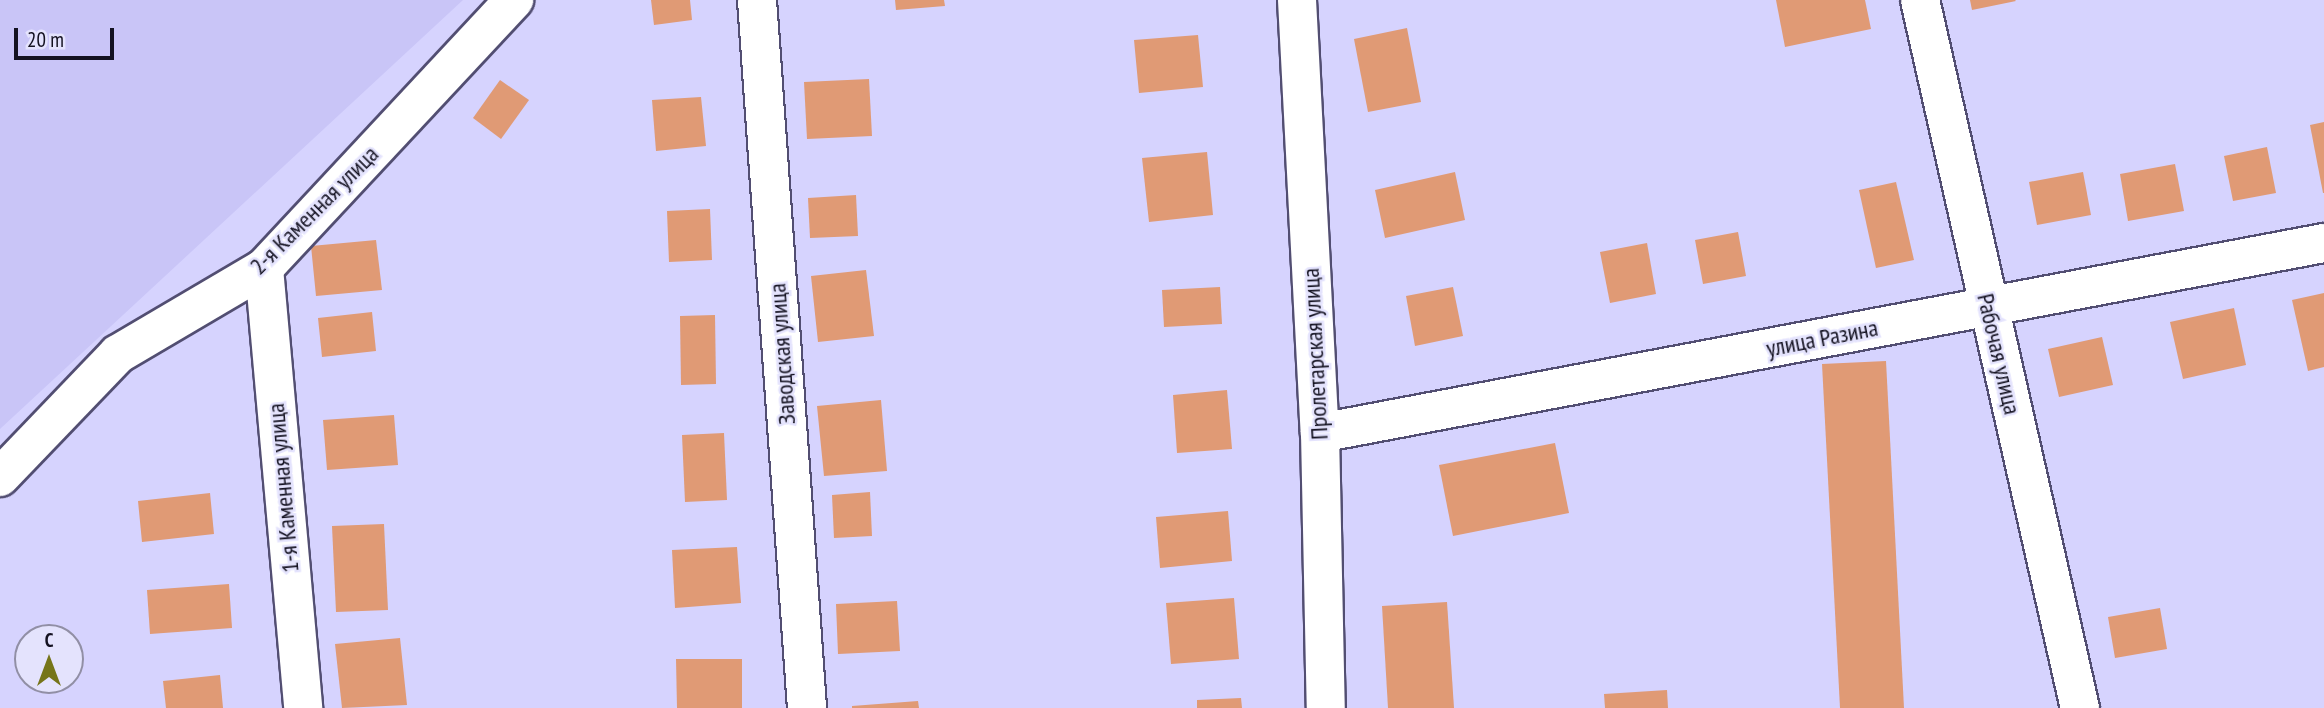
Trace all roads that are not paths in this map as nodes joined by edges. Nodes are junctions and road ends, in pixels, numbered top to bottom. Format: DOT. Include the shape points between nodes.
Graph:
graph roads {
  1 [pos="514,0"];
  2 [pos="757,0"];
  3 [pos="1297,0"];
  4 [pos="1920,0"];
  5 [pos="2324,243"];
  6 [pos="264,268"];
  7 [pos="1988,307"];
  8 [pos="1320,433"];
  9 [pos="0,477"];
  10 [pos="303,708"];
  11 [pos="807,708"];
  12 [pos="1326,708"];
  13 [pos="2080,708"];
  1 -- 6 [label="street, 2-я Каменная улица"];
  2 -- 11 [label="street, Заводская улица"];
  3 -- 8 [label="street, Пролетарская улица"];
  4 -- 7 [label="street, Рабочая улица"];
  5 -- 7 [label="street, улица Разина"];
  6 -- 9 [label="street, 2-я Каменная улица" via="118,354"];
  6 -- 10 [label="street, 1-я Каменная улица"];
  7 -- 8 [label="street, улица Разина"];
  7 -- 13 [label="street, Рабочая улица"];
  8 -- 12 [label="street, Пролетарская улица"];
}
